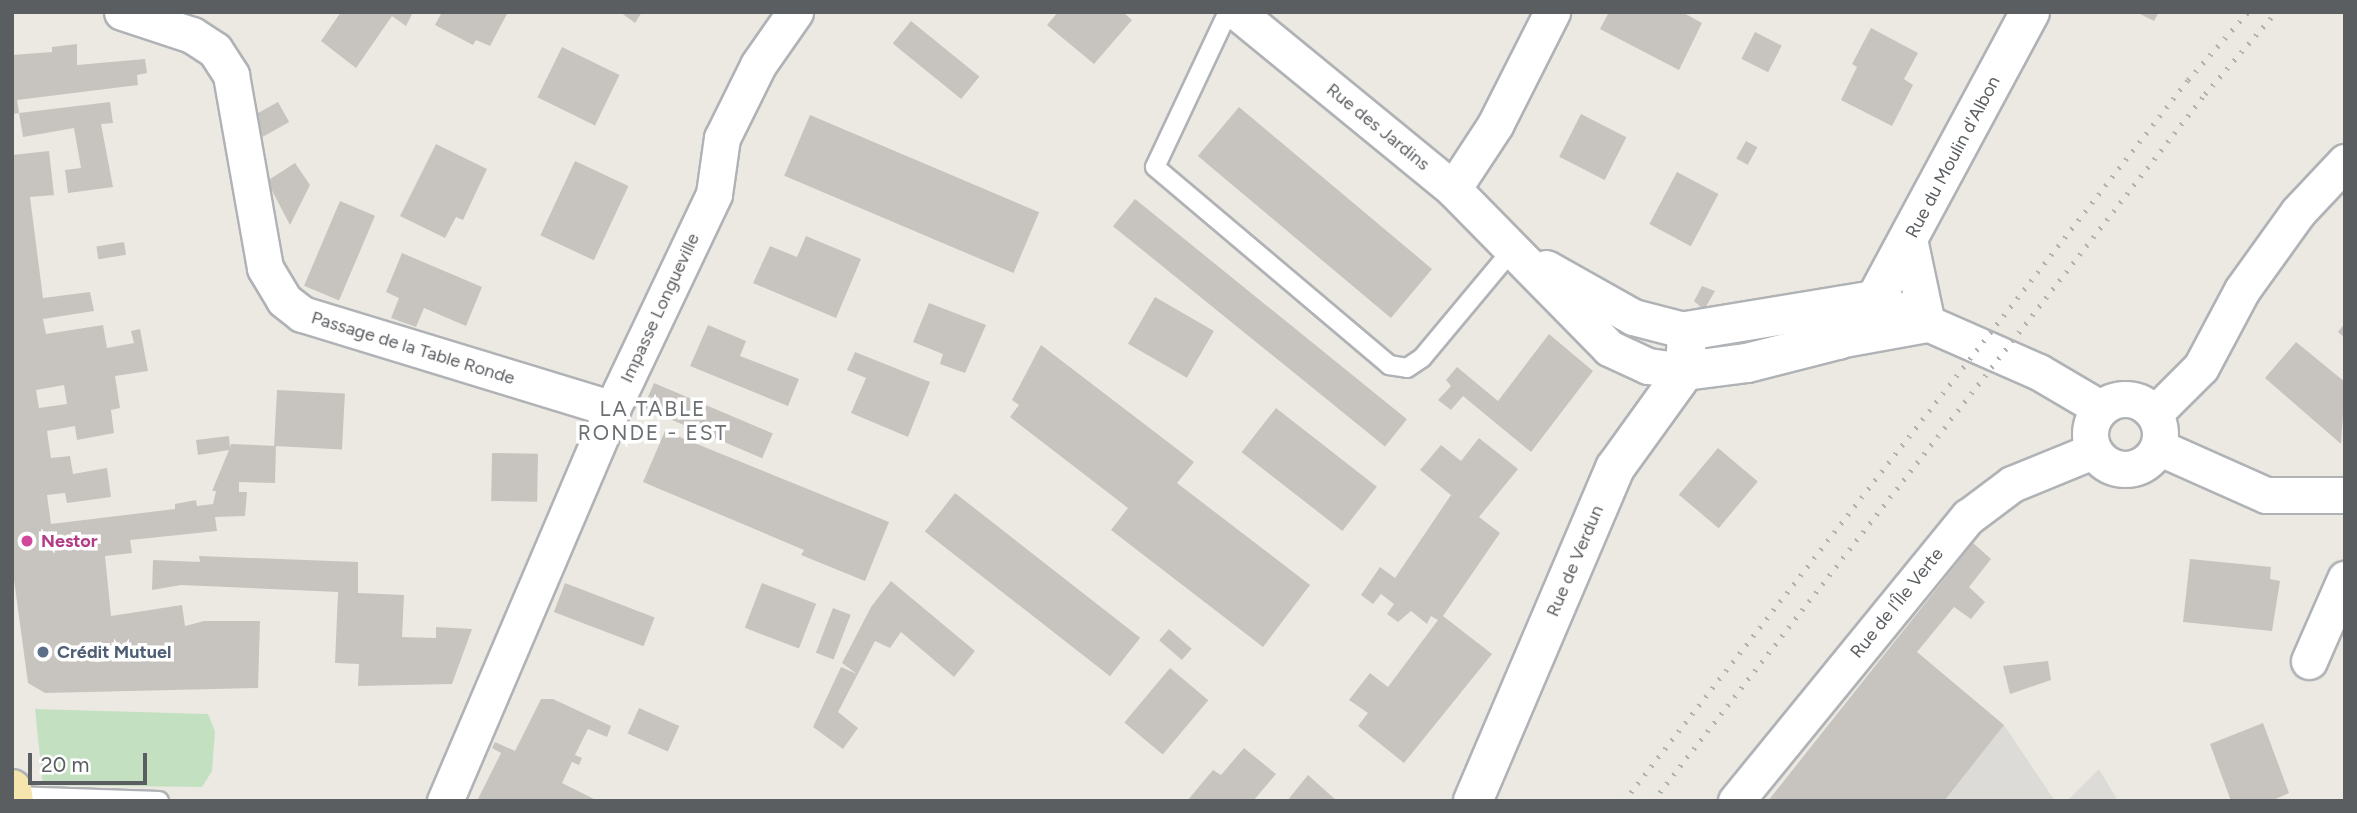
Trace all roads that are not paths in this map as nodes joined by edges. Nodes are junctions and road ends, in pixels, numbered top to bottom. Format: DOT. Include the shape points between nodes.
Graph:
graph roads {
  1 [pos="122,12"];
  2 [pos="795,12"];
  3 [pos="1228,12"];
  4 [pos="1237,12"];
  5 [pos="1552,12"];
  6 [pos="2030,12"];
  7 [pos="2345,162"];
  8 [pos="1453,189"];
  9 [pos="1909,239"];
  10 [pos="1512,250"];
  11 [pos="1875,300"];
  12 [pos="1927,324"];
  13 [pos="1686,331"];
  14 [pos="1838,340"];
  15 [pos="1685,371"];
  16 [pos="2100,408"];
  17 [pos="612,409"];
  18 [pos="2156,430"];
  19 [pos="2093,451"];
  20 [pos="2345,495"];
  21 [pos="2345,579"];
  22 [pos="2309,661"];
  23 [pos="13,795"];
  24 [pos="159,801"];
  25 [pos="445,801"];
  26 [pos="1473,801"];
  27 [pos="1736,801"];
  1 -- 17 [label="street, Passage de la Table Ronde" via="192,35 215,50 232,75 265,268 284,300 302,314"];
  2 -- 17 [label="street, Impasse Longueville" via="758,65 722,138 714,194"];
  3 -- 10 [label="lane" via="1155,167 1389,365 1407,368 1422,358"];
  4 -- 8 [label="street, Rue des Jardins"];
  5 -- 8 [label="street" via="1495,125"];
  6 -- 9 [label="main road, Rue du Moulin d'Albon"];
  7 -- 18 [label="street" via="2298,212 2242,290 2201,368"];
  8 -- 10 [label="street, Rue des Jardins"];
  9 -- 11 [label="main road, Rue du Moulin d'Albon"];
  9 -- 12 [label="street"];
  10 -- 13 [label="street, Rue des Jardins" via="1633,317"];
  10 -- 15 [label="street, Rue des Jardins" via="1609,348 1648,366"];
  11 -- 12 [label="street"];
  11 -- 13 [label="main road"];
  11 -- 14 [label="main road, Rue du Moulin d'Albon"];
  12 -- 14 [label="street"];
  12 -- 16 [label="street" via="2039,372"];
  13 -- 15 [label="main road"];
  14 -- 15 [label="main road" via="1747,363"];
  15 -- 26 [label="main road, Rue de Verdun" via="1615,468"];
  16 -- 18 [label="street" via="2110,401 2134,399"];
  16 -- 19 [label="street" via="2090,425"];
  17 -- 25 [label="street, Impasse Longueville"];
  18 -- 19 [label="street" via="2144,463 2122,470"];
  18 -- 20 [label="street" via="2266,495"];
  19 -- 27 [label="street, Rue de l'Île Verte" via="2012,484 1968,517"];
  21 -- 22 [label="street"];
  23 -- 24 [label="lane"];
}
